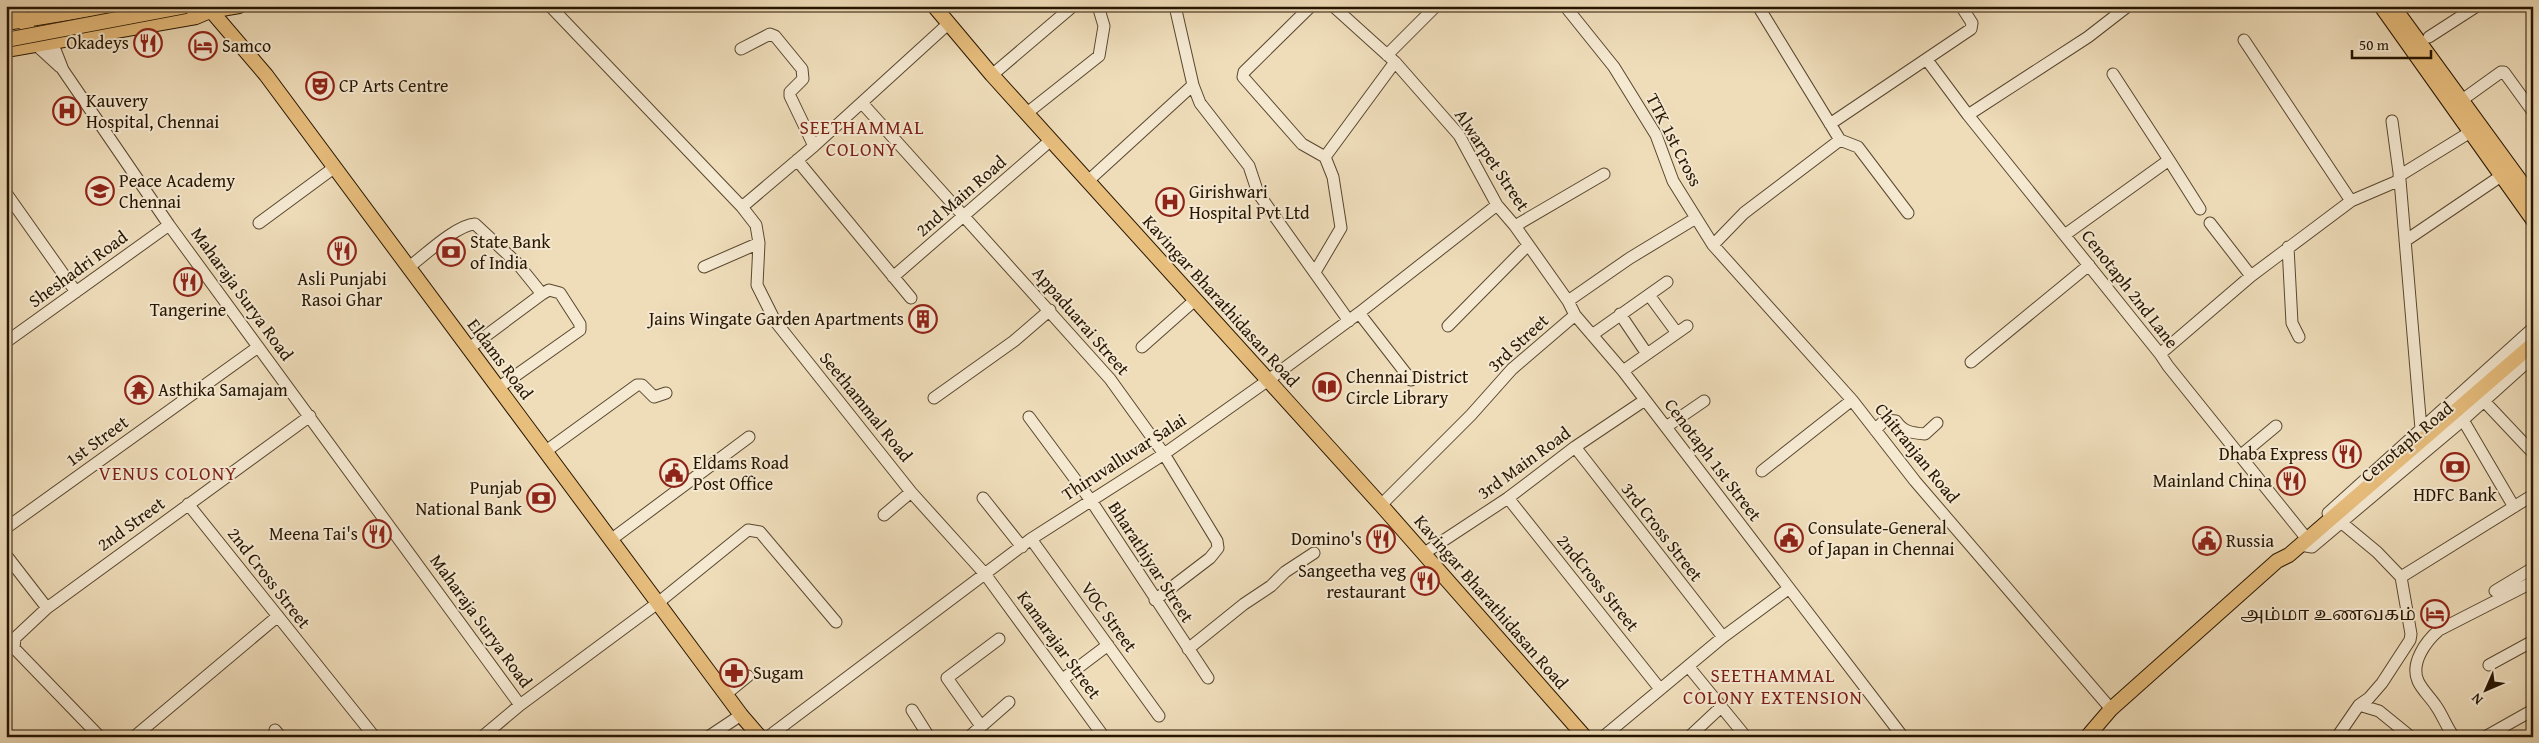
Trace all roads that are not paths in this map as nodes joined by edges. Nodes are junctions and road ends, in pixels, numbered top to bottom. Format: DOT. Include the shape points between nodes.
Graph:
graph roads {
  1 [pos="14,6"];
  2 [pos="51,6"];
  3 [pos="111,6"];
  4 [pos="186,6"];
  5 [pos="239,6"];
  6 [pos="550,6"];
  7 [pos="934,6"];
  8 [pos="1073,6"];
  9 [pos="1098,6"];
  10 [pos="1175,6"];
  11 [pos="1311,6"];
  12 [pos="1333,6"];
  13 [pos="1436,6"];
  14 [pos="1564,6"];
  15 [pos="1758,6"];
  16 [pos="1961,6"];
  17 [pos="2128,6"];
  18 [pos="2381,6"];
  19 [pos="2393,6"];
  20 [pos="2477,6"];
  21 [pos="210,8"];
  22 [pos="74,11"];
  23 [pos="36,12"];
  24 [pos="23,20"];
  25 [pos="6,23"];
  26 [pos="948,24"];
  27 [pos="2429,37"];
  28 [pos="6,40"];
  29 [pos="2244,40"];
  30 [pos="52,42"];
  31 [pos="36,45"];
  32 [pos="741,49"];
  33 [pos="6,50"];
  34 [pos="1391,58"];
  35 [pos="1927,60"];
  36 [pos="63,70"];
  37 [pos="2112,74"];
  38 [pos="992,75"];
  39 [pos="1193,85"];
  40 [pos="2462,100"];
  41 [pos="862,103"];
  42 [pos="2533,112"];
  43 [pos="1027,113"];
  44 [pos="1968,115"];
  45 [pos="2392,121"];
  46 [pos="1830,124"];
  47 [pos="2472,131"];
  48 [pos="1051,140"];
  49 [pos="1840,140"];
  50 [pos="814,146"];
  51 [pos="1325,157"];
  52 [pos="797,160"];
  53 [pos="2169,160"];
  54 [pos="335,167"];
  55 [pos="1604,174"];
  56 [pos="2502,176"];
  57 [pos="2400,178"];
  58 [pos="1088,180"];
  59 [pos="6,193"];
  60 [pos="2533,198"];
  61 [pos="2351,201"];
  62 [pos="1497,205"];
  63 [pos="742,207"];
  64 [pos="2200,209"];
  65 [pos="1908,213"];
  66 [pos="965,217"];
  67 [pos="1696,218"];
  68 [pos="2533,220"];
  69 [pos="259,223"];
  70 [pos="2210,223"];
  71 [pos="170,225"];
  72 [pos="1515,226"];
  73 [pos="2066,234"];
  74 [pos="2405,241"];
  75 [pos="759,243"];
  76 [pos="1713,244"];
  77 [pos="1528,245"];
  78 [pos="2288,247"];
  79 [pos="2089,265"];
  80 [pos="409,267"];
  81 [pos="704,267"];
  82 [pos="1315,272"];
  83 [pos="2251,276"];
  84 [pos="893,277"];
  85 [pos="1667,282"];
  86 [pos="76,292"];
  87 [pos="542,294"];
  88 [pos="1650,295"];
  89 [pos="911,298"];
  90 [pos="1195,300"];
  91 [pos="1568,302"];
  92 [pos="1050,310"];
  93 [pos="1359,313"];
  94 [pos="1620,314"];
  95 [pos="1575,315"];
  96 [pos="1349,321"];
  97 [pos="1448,326"];
  98 [pos="2533,328"];
  99 [pos="1592,335"];
  100 [pos="2299,337"];
  101 [pos="6,342"];
  102 [pos="2533,344"];
  103 [pos="258,347"];
  104 [pos="1142,347"];
  105 [pos="468,349"];
  106 [pos="1646,354"];
  107 [pos="2160,354"];
  108 [pos="2533,357"];
  109 [pos="1971,362"];
  110 [pos="1623,371"];
  111 [pos="1411,380"];
  112 [pos="1267,381"];
  113 [pos="498,388"];
  114 [pos="666,393"];
  115 [pos="934,398"];
  116 [pos="1646,400"];
  117 [pos="1704,400"];
  118 [pos="1852,400"];
  119 [pos="2484,401"];
  120 [pos="310,416"];
  121 [pos="1029,417"];
  122 [pos="2463,420"];
  123 [pos="1937,423"];
  124 [pos="2276,426"];
  125 [pos="1666,427"];
  126 [pos="1875,430"];
  127 [pos="2421,430"];
  128 [pos="749,437"];
  129 [pos="1575,447"];
  130 [pos="546,451"];
  131 [pos="2533,453"];
  132 [pos="1164,454"];
  133 [pos="2240,456"];
  134 [pos="1762,471"];
  135 [pos="911,492"];
  136 [pos="2533,495"];
  137 [pos="983,498"];
  138 [pos="1508,498"];
  139 [pos="1092,502"];
  140 [pos="188,504"];
  141 [pos="1381,505"];
  142 [pos="2514,507"];
  143 [pos="884,515"];
  144 [pos="2342,523"];
  145 [pos="2325,524"];
  146 [pos="6,528"];
  147 [pos="612,539"];
  148 [pos="1031,539"];
  149 [pos="2304,542"];
  150 [pos="1022,547"];
  151 [pos="1314,553"];
  152 [pos="1423,554"];
  153 [pos="2288,555"];
  154 [pos="7,558"];
  155 [pos="2533,568"];
  156 [pos="985,574"];
  157 [pos="2401,578"];
  158 [pos="2533,582"];
  159 [pos="1788,589"];
  160 [pos="2495,591"];
  161 [pos="1155,600"];
  162 [pos="659,602"];
  163 [pos="47,608"];
  164 [pos="278,616"];
  165 [pos="836,622"];
  166 [pos="1722,637"];
  167 [pos="1000,639"];
  168 [pos="2410,640"];
  169 [pos="2533,642"];
  170 [pos="2427,644"];
  171 [pos="1108,645"];
  172 [pos="1188,649"];
  173 [pos="2399,658"];
  174 [pos="2416,664"];
  175 [pos="1688,666"];
  176 [pos="2489,666"];
  177 [pos="748,676"];
  178 [pos="1208,678"];
  179 [pos="1063,679"];
  180 [pos="1660,689"];
  181 [pos="726,694"];
  182 [pos="1009,702"];
  183 [pos="520,705"];
  184 [pos="2359,705"];
  185 [pos="1721,707"];
  186 [pos="2111,709"];
  187 [pos="912,710"];
  188 [pos="2533,710"];
  189 [pos="741,715"];
  190 [pos="1159,716"];
  191 [pos="981,726"];
  192 [pos="100,737"];
  193 [pos="134,737"];
  194 [pos="371,737"];
  195 [pos="482,737"];
  196 [pos="708,737"];
  197 [pos="760,737"];
  198 [pos="768,737"];
  199 [pos="929,737"];
  200 [pos="968,737"];
  201 [pos="1104,737"];
  202 [pos="1585,737"];
  203 [pos="1602,737"];
  204 [pos="1689,737"];
  205 [pos="1746,737"];
  206 [pos="1902,737"];
  207 [pos="2087,737"];
  208 [pos="2098,737"];
  209 [pos="2337,737"];
  210 [pos="2411,737"];
  211 [pos="2454,737"];
  212 [pos="2485,737"];
  1 -- 24 [label="main road"];
  2 -- 22 [label="main road"];
  3 -- 22 [label="main road"];
  4 -- 28 [label="main road, bridge"];
  5 -- 21 [label="main road"];
  6 -- 63 [label="street, Seethammal Road"];
  7 -- 26 [label="main road, Kavingar Bharathidasan Road"];
  8 -- 38 [label="street"];
  9 -- 43 [label="street" via="1104,26 1099,56"];
  10 -- 39 [label="street"];
  11 -- 51 [label="street" via="1244,72 1243,77 1302,144"];
  12 -- 34 [label="street, Alwarpet Street"];
  13 -- 34 [label="street"];
  14 -- 67 [label="street, TTK 1st Cross" via="1614,67 1656,135 1673,181"];
  15 -- 46 [label="street"];
  16 -- 35 [label="street" via="1973,25 1968,32"];
  17 -- 44 [label="street" via="2088,37"];
  18 -- 47 [label="main road"];
  19 -- 40 [label="main road"];
  20 -- 27 [label="street"];
  21 -- 30 [label="main road" via="196,17"];
  21 -- 54 [label="main road, Eldams Road" via="266,75"];
  22 -- 23 [label="main road"];
  23 -- 24 [label="main road"];
  23 -- 30 [label="main road"];
  24 -- 25 [label="main road"];
  24 -- 31 [label="main road"];
  26 -- 38 [label="main road, Kavingar Bharathidasan Road"];
  26 -- 41 [label="street"];
  29 -- 61 [label="street"];
  30 -- 31 [label="main road"];
  30 -- 36 [label="street, Maharaja Surya Road"];
  31 -- 33 [label="main road"];
  31 -- 36 [label="street"];
  32 -- 50 [label="street" via="770,34 802,68 803,79 790,96"];
  34 -- 51 [label="street"];
  34 -- 62 [label="street, Alwarpet Street" via="1459,135"];
  35 -- 44 [label="street, Cenotaph 2nd Lane"];
  35 -- 46 [label="street"];
  36 -- 71 [label="street, Maharaja Surya Road"];
  37 -- 53 [label="street"];
  38 -- 43 [label="main road, Kavingar Bharathidasan Road"];
  39 -- 58 [label="street"];
  39 -- 82 [label="street" via="1200,103 1249,166 1258,193"];
  40 -- 42 [label="street" via="2504,72"];
  40 -- 60 [label="main road"];
  41 -- 50 [label="street"];
  41 -- 66 [label="street, Appaduarai Street"];
  43 -- 48 [label="main road, Kavingar Bharathidasan Road"];
  44 -- 73 [label="street, Cenotaph 2nd Lane"];
  45 -- 57 [label="street"];
  46 -- 49 [label="street"];
  47 -- 56 [label="main road"];
  47 -- 57 [label="street"];
  48 -- 58 [label="main road, Kavingar Bharathidasan Road"];
  48 -- 66 [label="street, 2nd Main Road"];
  49 -- 65 [label="street" via="1858,148"];
  49 -- 76 [label="street" via="1744,213"];
  50 -- 52 [label="street"];
  51 -- 82 [label="street" via="1333,177 1342,228"];
  52 -- 63 [label="street"];
  52 -- 84 [label="street"];
  53 -- 64 [label="street"];
  53 -- 73 [label="street"];
  54 -- 69 [label="street"];
  54 -- 80 [label="main road, Eldams Road"];
  55 -- 72 [label="street"];
  56 -- 68 [label="main road"];
  56 -- 74 [label="street"];
  57 -- 61 [label="street"];
  57 -- 74 [label="street"];
  58 -- 90 [label="main road, Kavingar Bharathidasan Road"];
  59 -- 86 [label="street"];
  61 -- 78 [label="street"];
  62 -- 72 [label="street, Alwarpet Street"];
  62 -- 93 [label="street, Thiruvalluvar Salai"];
  63 -- 75 [label="street, Seethammal Road" via="756,225"];
  66 -- 84 [label="street, 2nd Main Road"];
  66 -- 92 [label="street, Appaduarai Street"];
  67 -- 76 [label="street, TTK 1st Cross"];
  67 -- 91 [label="street" via="1630,258"];
  70 -- 83 [label="street"];
  71 -- 86 [label="street, Sheshadri Road"];
  71 -- 103 [label="street, Maharaja Surya Road"];
  72 -- 77 [label="street, Alwarpet Street"];
  73 -- 79 [label="street, Cenotaph 2nd Lane"];
  74 -- 127 [label="street"];
  75 -- 81 [label="street"];
  75 -- 135 [label="street, Seethammal Road" via="757,285 775,322"];
  76 -- 118 [label="street, Chitranjan Road"];
  77 -- 91 [label="street, Alwarpet Street"];
  77 -- 97 [label="street"];
  78 -- 83 [label="street"];
  78 -- 100 [label="street" via="2292,324"];
  79 -- 107 [label="street, Cenotaph 2nd Lane"];
  79 -- 109 [label="street"];
  80 -- 87 [label="street" via="467,225 475,224 518,263"];
  80 -- 105 [label="main road, Eldams Road"];
  82 -- 96 [label="street"];
  83 -- 107 [label="street"];
  84 -- 89 [label="street"];
  85 -- 88 [label="street"];
  86 -- 101 [label="street, Sheshadri Road"];
  87 -- 105 [label="street"];
  87 -- 113 [label="street" via="549,290 560,293 580,324 580,330"];
  88 -- 94 [label="street"];
  88 -- 106 [label="street" via="1682,329"];
  90 -- 104 [label="street"];
  90 -- 112 [label="main road, Kavingar Bharathidasan Road"];
  91 -- 95 [label="street, Cenotaph 1st Street"];
  92 -- 115 [label="street" via="1014,341"];
  92 -- 132 [label="street, Appaduarai Street" via="1110,379"];
  93 -- 96 [label="street, Thiruvalluvar Salai"];
  93 -- 111 [label="street"];
  94 -- 99 [label="street"];
  94 -- 106 [label="street"];
  95 -- 99 [label="street, Cenotaph 1st Street"];
  95 -- 141 [label="street, 3rd Street" via="1512,369"];
  96 -- 112 [label="street, Thiruvalluvar Salai"];
  98 -- 127 [label="street, Cenotaph Road"];
  99 -- 110 [label="street, Cenotaph 1st Street"];
  102 -- 145 [label="main road"];
  103 -- 120 [label="street, Maharaja Surya Road"];
  103 -- 146 [label="street, 1st Street"];
  105 -- 113 [label="main road, Eldams Road"];
  106 -- 110 [label="street"];
  107 -- 133 [label="street, Cenotaph 2nd Lane"];
  108 -- 119 [label="street, Cenotaph Road"];
  110 -- 116 [label="street, Cenotaph 1st Street"];
  112 -- 132 [label="street, Thiruvalluvar Salai"];
  112 -- 141 [label="main road, Kavingar Bharathidasan Road"];
  113 -- 130 [label="main road, Eldams Road"];
  114 -- 130 [label="street" via="654,397 642,385 637,385"];
  116 -- 125 [label="street, Cenotaph 1st Street"];
  116 -- 129 [label="street, 3rd Main Road"];
  117 -- 125 [label="street"];
  118 -- 126 [label="street, Chitranjan Road"];
  118 -- 134 [label="street"];
  119 -- 122 [label="street, Cenotaph Road"];
  119 -- 131 [label="street"];
  120 -- 140 [label="street, 2nd Street"];
  120 -- 183 [label="street, Maharaja Surya Road"];
  121 -- 139 [label="street, Bharathiyar Street"];
  122 -- 142 [label="street"];
  122 -- 144 [label="street, Cenotaph Road"];
  123 -- 126 [label="street" via="1925,434 1911,432 1896,421 1885,420"];
  124 -- 133 [label="street"];
  125 -- 159 [label="street, Cenotaph 1st Street"];
  126 -- 186 [label="street, Chitranjan Road"];
  127 -- 145 [label="street, Cenotaph Road" via="2328,512"];
  128 -- 147 [label="street"];
  129 -- 138 [label="street, 3rd Main Road"];
  129 -- 166 [label="street, 3rd Cross Street"];
  130 -- 147 [label="main road, Eldams Road"];
  132 -- 139 [label="street, Thiruvalluvar Salai"];
  132 -- 161 [label="street, Appaduarai Street" via="1217,541 1218,548 1210,558"];
  133 -- 149 [label="street, Cenotaph 2nd Lane"];
  135 -- 143 [label="street"];
  135 -- 156 [label="street, Seethammal Road"];
  136 -- 142 [label="street"];
  137 -- 150 [label="street"];
  138 -- 152 [label="street, 3rd Main Road"];
  138 -- 180 [label="street, 2ndCross Street"];
  139 -- 148 [label="street, Thiruvalluvar Salai"];
  139 -- 161 [label="street, Bharathiyar Street"];
  140 -- 163 [label="street, 2nd Street"];
  140 -- 164 [label="street, 2nd Cross Street"];
  141 -- 152 [label="main road, Kavingar Bharathidasan Road"];
  142 -- 157 [label="street"];
  144 -- 149 [label="street, Cenotaph Road" via="2312,547"];
  144 -- 157 [label="street" via="2377,552"];
  145 -- 149 [label="main road"];
  147 -- 162 [label="main road, Eldams Road"];
  148 -- 150 [label="street, Thiruvalluvar Salai"];
  148 -- 171 [label="street, VOC Street"];
  149 -- 153 [label="main road, Cenotaph Road"];
  150 -- 156 [label="street, Thiruvalluvar Salai"];
  151 -- 172 [label="street"];
  152 -- 202 [label="main road, Kavingar Bharathidasan Road"];
  153 -- 186 [label="main road, Cenotaph Road" via="2277,560"];
  153 -- 208 [label="main road, Cenotaph Road" via="2284,565 2118,714"];
  154 -- 163 [label="street"];
  155 -- 160 [label="street"];
  156 -- 179 [label="street, Kamarajar Street"];
  156 -- 198 [label="street, Thiruvalluvar Salai"];
  157 -- 168 [label="street"];
  158 -- 170 [label="street" via="2439,630"];
  159 -- 166 [label="street"];
  159 -- 206 [label="street, Cenotaph 1st Street"];
  161 -- 172 [label="street, Bharathiyar Street"];
  162 -- 165 [label="street" via="745,531 752,529 760,532"];
  162 -- 181 [label="main road, Eldams Road"];
  162 -- 183 [label="street"];
  163 -- 192 [label="street, 2nd Street" via="15,638 14,648"];
  164 -- 193 [label="street"];
  164 -- 194 [label="street, 2nd Cross Street" via="373,735"];
  166 -- 175 [label="street"];
  167 -- 191 [label="street" via="947,678"];
  168 -- 170 [label="street"];
  168 -- 173 [label="street"];
  169 -- 176 [label="street"];
  170 -- 174 [label="street"];
  171 -- 179 [label="street"];
  171 -- 190 [label="street, VOC Street"];
  172 -- 178 [label="street, Bharathiyar Street"];
  173 -- 174 [label="street"];
  173 -- 184 [label="street" via="2382,684"];
  174 -- 211 [label="street" via="2418,683"];
  175 -- 180 [label="street"];
  175 -- 185 [label="street"];
  177 -- 181 [label="street"];
  179 -- 201 [label="street, Kamarajar Street"];
  180 -- 203 [label="street"];
  181 -- 189 [label="main road, Eldams Road"];
  182 -- 191 [label="street"];
  183 -- 195 [label="street"];
  184 -- 209 [label="street"];
  184 -- 210 [label="street" via="2379,711"];
  185 -- 204 [label="street"];
  185 -- 205 [label="street"];
  186 -- 207 [label="main road, Cenotaph Road"];
  187 -- 199 [label="street"];
  188 -- 212 [label="street"];
  189 -- 196 [label="street"];
  189 -- 197 [label="main road, Eldams Road"];
  191 -- 200 [label="street"];
}
